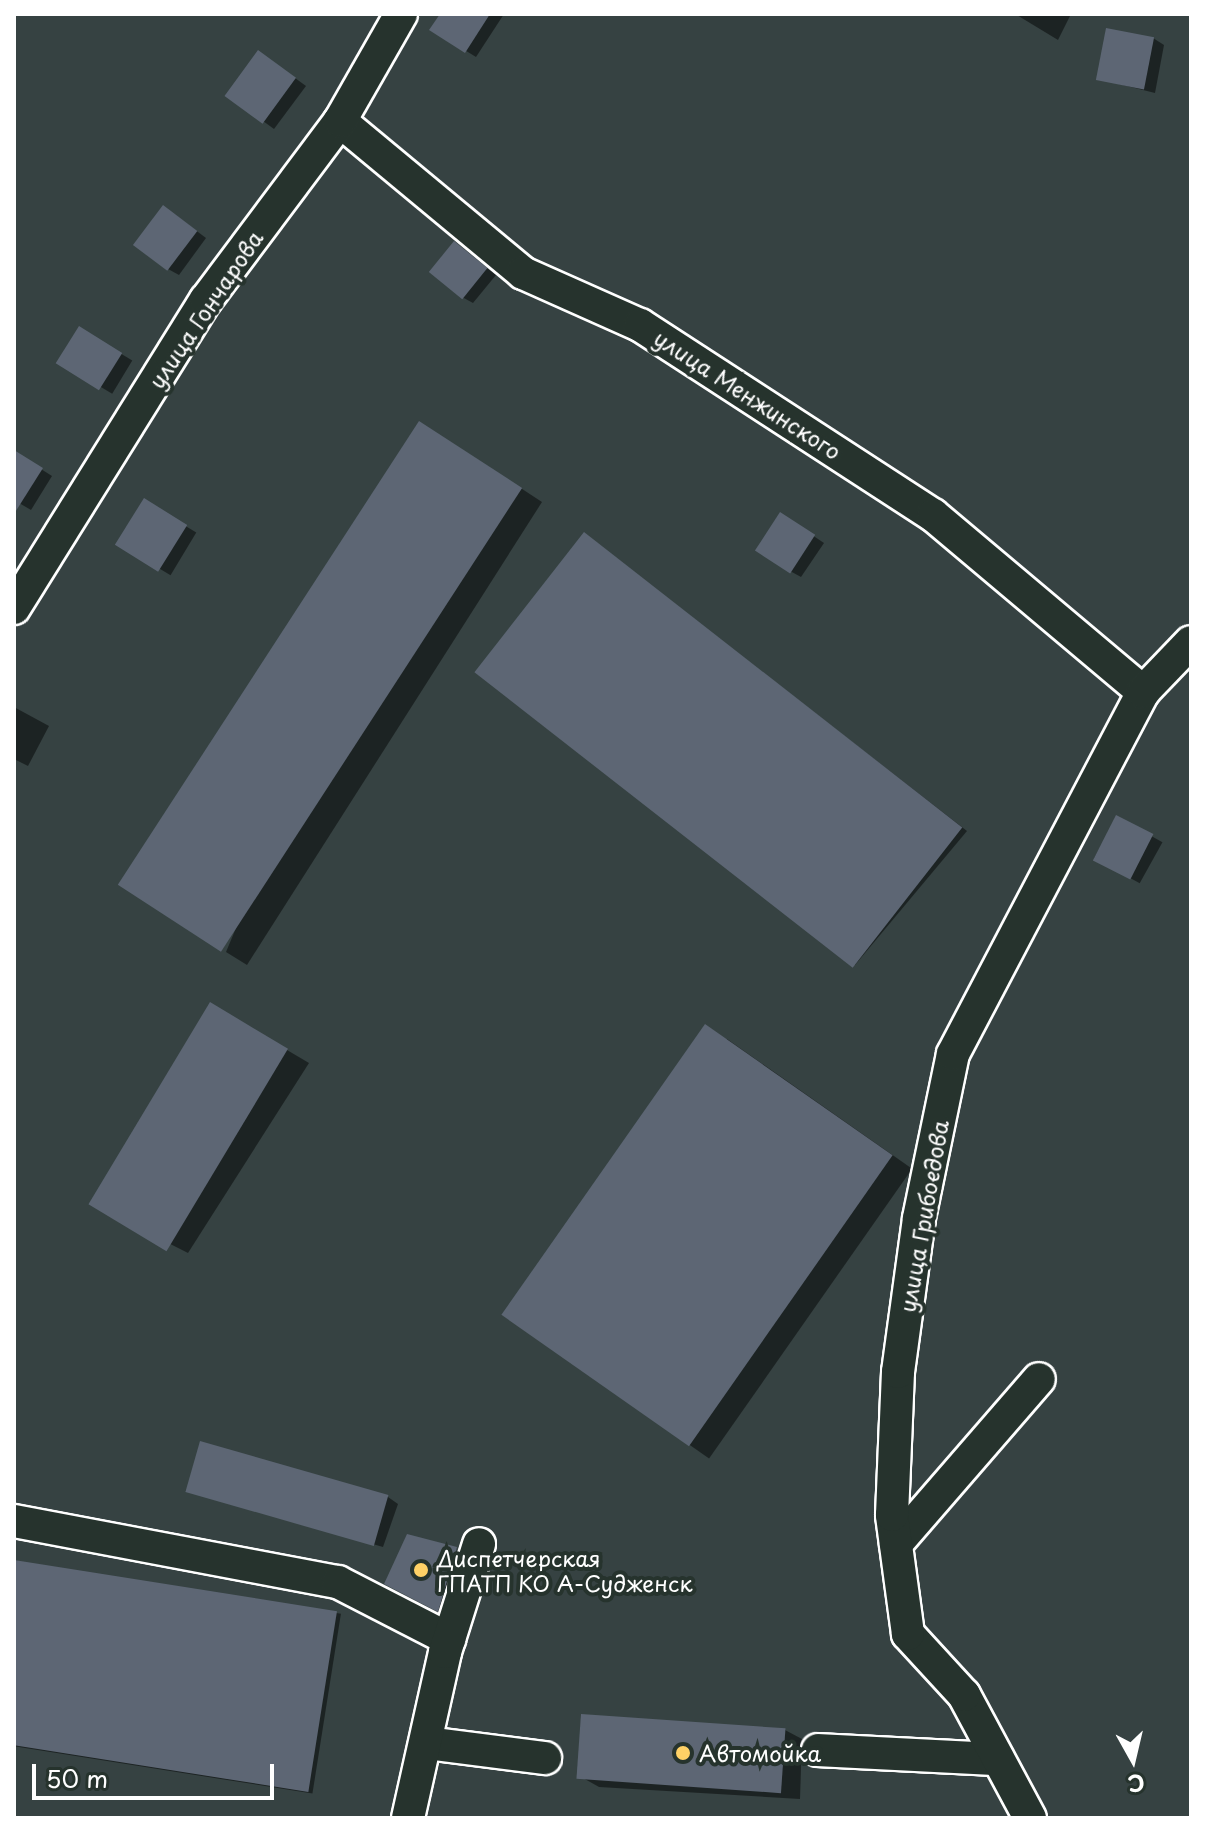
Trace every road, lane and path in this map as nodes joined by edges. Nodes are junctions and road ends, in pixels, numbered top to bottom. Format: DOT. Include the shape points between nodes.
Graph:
graph roads {
  1 [pos="401,14"];
  2 [pos="340,121"];
  3 [pos="14,608"];
  4 [pos="1191,642"];
  5 [pos="1143,692"];
  6 [pos="1039,1379"];
  7 [pos="14,1521"];
  8 [pos="479,1544"];
  9 [pos="896,1544"];
  10 [pos="449,1639"];
  11 [pos="426,1743"];
  12 [pos="818,1750"];
  13 [pos="545,1758"];
  14 [pos="998,1759"];
  15 [pos="408,1818"];
  16 [pos="1030,1818"];
  1 -- 2 [label="street, улица Гончарова"];
  2 -- 3 [label="street, улица Гончарова" via="206,300"];
  2 -- 5 [label="street, улица Менжинского" via="523,273 640,325 933,515"];
  4 -- 5 [label="street, улица Грибоедова"];
  5 -- 9 [label="street, улица Грибоедова" via="953,1054 919,1218 898,1372 892,1515"];
  6 -- 9 [label="street"];
  7 -- 10 [label="street" via="338,1582"];
  8 -- 10 [label="street"];
  9 -- 14 [label="street, улица Грибоедова" via="908,1634 964,1695"];
  10 -- 11 [label="street"];
  11 -- 13 [label="street"];
  11 -- 15 [label="street"];
  12 -- 14 [label="street"];
  14 -- 16 [label="street, улица Грибоедова"];
}
